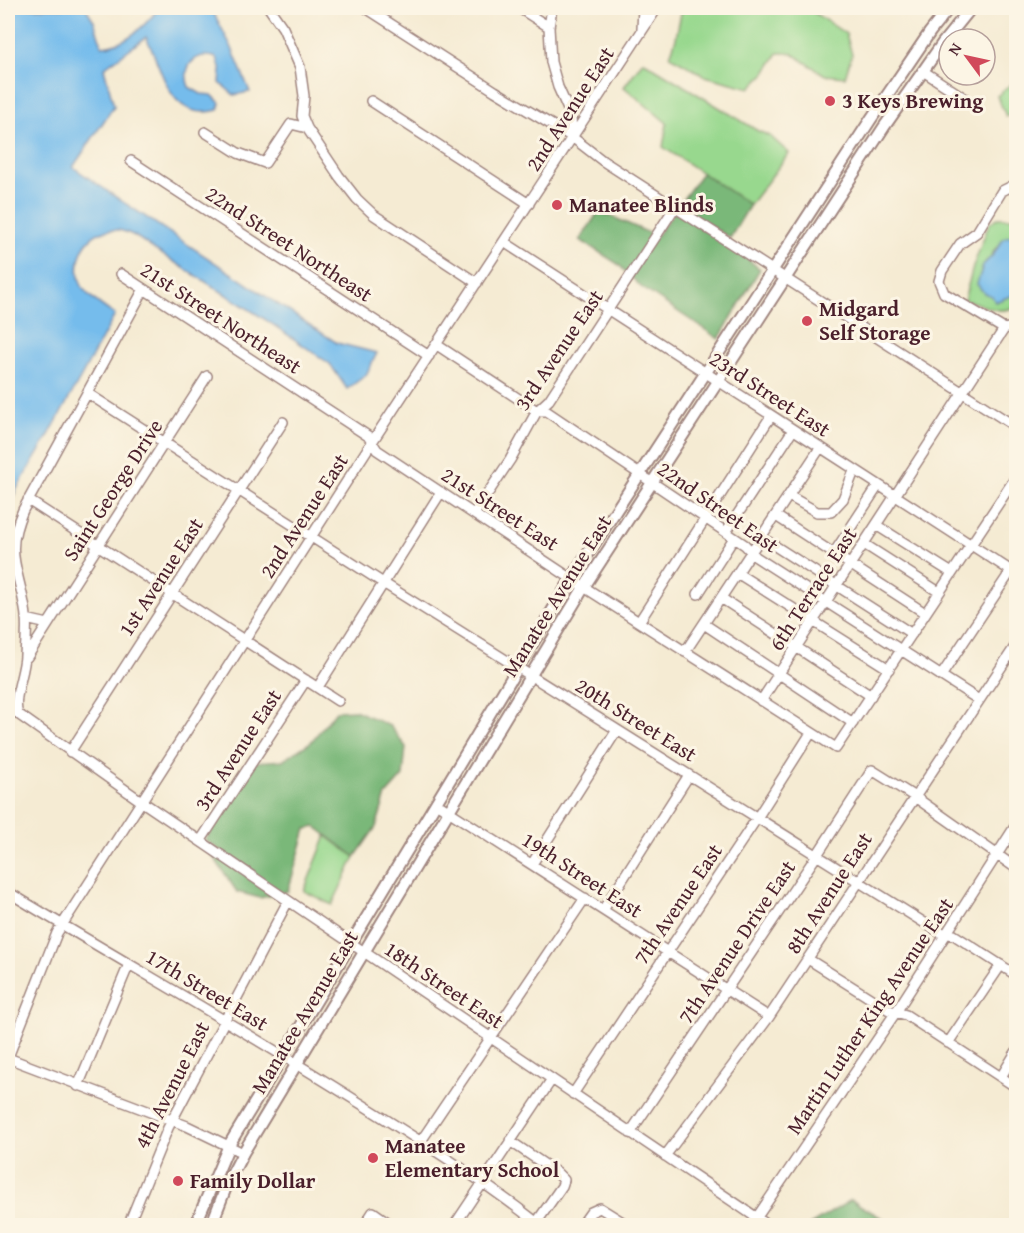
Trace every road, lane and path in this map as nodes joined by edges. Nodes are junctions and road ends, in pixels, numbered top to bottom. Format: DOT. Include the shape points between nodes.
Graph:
graph roads {
  1 [pos="269,8"];
  2 [pos="366,8"];
  3 [pos="519,8"];
  4 [pos="552,8"];
  5 [pos="643,8"];
  6 [pos="657,8"];
  7 [pos="949,8"];
  8 [pos="971,8"];
  9 [pos="549,27"];
  10 [pos="641,32"];
  11 [pos="923,71"];
  12 [pos="371,101"];
  13 [pos="972,103"];
  14 [pos="307,128"];
  15 [pos="205,132"];
  16 [pos="572,137"];
  17 [pos="130,161"];
  18 [pos="1017,184"];
  19 [pos="529,204"];
  20 [pos="675,207"];
  21 [pos="504,242"];
  22 [pos="773,269"];
  23 [pos="121,273"];
  24 [pos="787,278"];
  25 [pos="477,283"];
  26 [pos="144,289"];
  27 [pos="609,309"];
  28 [pos="1017,326"];
  29 [pos="1004,328"];
  30 [pos="436,345"];
  31 [pos="429,356"];
  32 [pos="705,372"];
  33 [pos="207,376"];
  34 [pos="718,382"];
  35 [pos="302,392"];
  36 [pos="87,393"];
  37 [pos="964,393"];
  38 [pos="537,411"];
  39 [pos="771,416"];
  40 [pos="283,422"];
  41 [pos="1017,427"];
  42 [pos="793,430"];
  43 [pos="372,442"];
  44 [pos="164,443"];
  45 [pos="820,448"];
  46 [pos="854,471"];
  47 [pos="638,474"];
  48 [pos="1017,477"];
  49 [pos="652,484"];
  50 [pos="878,486"];
  51 [pos="238,491"];
  52 [pos="441,492"];
  53 [pos="789,496"];
  54 [pos="895,497"];
  55 [pos="28,500"];
  56 [pos="474,514"];
  57 [pos="776,516"];
  58 [pos="705,518"];
  59 [pos="876,525"];
  60 [pos="730,535"];
  61 [pos="761,537"];
  62 [pos="312,538"];
  63 [pos="864,544"];
  64 [pos="99,545"];
  65 [pos="970,546"];
  66 [pos="751,551"];
  67 [pos="834,553"];
  68 [pos="850,564"];
  69 [pos="1014,572"];
  70 [pos="737,573"];
  71 [pos="952,573"];
  72 [pos="572,578"];
  73 [pos="384,583"];
  74 [pos="837,585"];
  75 [pos="584,587"];
  76 [pos="939,592"];
  77 [pos="172,593"];
  78 [pos="698,594"];
  79 [pos="721,598"];
  80 [pos="826,602"];
  81 [pos="925,613"];
  82 [pos="26,619"];
  83 [pos="813,621"];
  84 [pos="639,622"];
  85 [pos="48,624"];
  86 [pos="704,624"];
  87 [pos="912,634"];
  88 [pos="246,640"];
  89 [pos="1017,645"];
  90 [pos="796,647"];
  91 [pos="902,650"];
  92 [pos="686,652"];
  93 [pos="25,659"];
  94 [pos="517,667"];
  95 [pos="889,669"];
  96 [pos="778,674"];
  97 [pos="530,675"];
  98 [pos="941,676"];
  99 [pos="306,680"];
  100 [pos="318,687"];
  101 [pos="871,696"];
  102 [pos="979,700"];
  103 [pos="338,701"];
  104 [pos="761,701"];
  105 [pos="853,723"];
  106 [pos="617,730"];
  107 [pos="811,733"];
  108 [pos="70,752"];
  109 [pos="688,775"];
  110 [pos="915,797"];
  111 [pos="141,801"];
  112 [pos="436,803"];
  113 [pos="449,811"];
  114 [pos="757,818"];
  115 [pos="1017,825"];
  116 [pos="201,840"];
  117 [pos="817,855"];
  118 [pos="997,856"];
  119 [pos="532,864"];
  120 [pos="1017,868"];
  121 [pos="858,882"];
  122 [pos="8,892"];
  123 [pos="585,898"];
  124 [pos="288,901"];
  125 [pos="603,910"];
  126 [pos="62,925"];
  127 [pos="947,934"];
  128 [pos="351,943"];
  129 [pos="363,952"];
  130 [pos="668,952"];
  131 [pos="808,958"];
  132 [pos="129,964"];
  133 [pos="1001,965"];
  134 [pos="1017,975"];
  135 [pos="725,990"];
  136 [pos="896,1012"];
  137 [pos="769,1017"];
  138 [pos="225,1021"];
  139 [pos="490,1038"];
  140 [pos="948,1043"];
  141 [pos="1017,1052"];
  142 [pos="283,1056"];
  143 [pos="8,1058"];
  144 [pos="297,1064"];
  145 [pos="1000,1077"];
  146 [pos="552,1079"];
  147 [pos="78,1086"];
  148 [pos="1017,1087"];
  149 [pos="573,1094"];
  150 [pos="171,1121"];
  151 [pos="630,1133"];
  152 [pos="421,1141"];
  153 [pos="510,1142"];
  154 [pos="229,1145"];
  155 [pos="243,1153"];
  156 [pos="665,1156"];
  157 [pos="483,1183"];
  158 [pos="753,1221"];
  159 [pos="535,1224"];
  160 [pos="128,1226"];
  161 [pos="195,1226"];
  162 [pos="211,1226"];
  163 [pos="364,1226"];
  164 [pos="393,1226"];
  165 [pos="454,1226"];
  166 [pos="581,1226"];
  167 [pos="628,1226"];
  168 [pos="769,1226"];
  1 -- 14 [label="street" via="300,66 302,111"];
  2 -- 16 [label="street"];
  3 -- 9 [label="street"];
  4 -- 9 [label="street"];
  5 -- 10 [label="street"];
  6 -- 10 [label="street, 2nd Avenue East"];
  7 -- 22 [label="main road, Manatee Avenue East" via="913,55"];
  8 -- 11 [label="main road, Manatee Avenue East"];
  9 -- 16 [label="street" via="551,62 571,116"];
  10 -- 16 [label="street, 2nd Avenue East"];
  11 -- 13 [label="street"];
  11 -- 24 [label="main road, Manatee Avenue East"];
  12 -- 19 [label="street"];
  14 -- 15 [label="street" via="291,124 265,163 238,153"];
  14 -- 25 [label="street" via="339,176 374,215"];
  16 -- 19 [label="street, 2nd Avenue East"];
  16 -- 20 [label="street"];
  17 -- 31 [label="street, 22nd Street Northeast"];
  18 -- 29 [label="street" via="1002,191 977,232 960,244 939,281 944,293"];
  19 -- 21 [label="street, 2nd Avenue East"];
  20 -- 22 [label="street"];
  20 -- 27 [label="street, 3rd Avenue East"];
  21 -- 25 [label="street, 2nd Avenue East"];
  21 -- 27 [label="street, 23rd Street East"];
  22 -- 24 [label="street"];
  22 -- 32 [label="main road, Manatee Avenue East"];
  23 -- 26 [label="street, 21st Street Northeast"];
  24 -- 34 [label="main road, Manatee Avenue East"];
  24 -- 37 [label="street"];
  25 -- 30 [label="street, 2nd Avenue East"];
  26 -- 35 [label="street, 21st Street Northeast"];
  26 -- 36 [label="street"];
  27 -- 32 [label="street, 23rd Street East"];
  27 -- 38 [label="street, 3rd Avenue East" via="549,400"];
  28 -- 29 [label="street"];
  29 -- 37 [label="street, 6th Terrace East"];
  30 -- 31 [label="street, 2nd Avenue East"];
  30 -- 38 [label="street, 22nd Street East"];
  31 -- 43 [label="street, 2nd Avenue East"];
  32 -- 34 [label="street, 23rd Street East"];
  32 -- 47 [label="main road, Manatee Avenue East"];
  33 -- 44 [label="street, Saint George Drive"];
  34 -- 39 [label="street, 23rd Street East"];
  34 -- 49 [label="main road, Manatee Avenue East"];
  35 -- 43 [label="street, 21st Street East"];
  36 -- 44 [label="street, 20th Street East"];
  36 -- 55 [label="street"];
  37 -- 41 [label="street"];
  37 -- 54 [label="street, 6th Terrace East"];
  38 -- 47 [label="street, 22nd Street East" via="546,411"];
  38 -- 56 [label="street, 3rd Avenue East"];
  39 -- 42 [label="street, 23rd Street East"];
  39 -- 58 [label="street"];
  40 -- 51 [label="street, 1st Avenue East"];
  42 -- 45 [label="street, 23rd Street East"];
  42 -- 60 [label="street"];
  43 -- 52 [label="street, 21st Street East" via="377,450"];
  43 -- 62 [label="street, 2nd Avenue East"];
  44 -- 51 [label="street, 20th Street East"];
  44 -- 64 [label="street, Saint George Drive"];
  45 -- 46 [label="street, 23rd Street East"];
  45 -- 53 [label="street"];
  46 -- 50 [label="street, 23rd Street East"];
  46 -- 53 [label="street" via="843,499 831,512 817,512"];
  47 -- 49 [label="street, 22nd Street East"];
  47 -- 72 [label="main road, Manatee Avenue East"];
  48 -- 65 [label="street"];
  49 -- 58 [label="street, 22nd Street East"];
  49 -- 75 [label="main road, Manatee Avenue East"];
  50 -- 54 [label="street, 23rd Street East"];
  50 -- 67 [label="street"];
  51 -- 62 [label="street, 20th Street East"];
  51 -- 77 [label="street, 1st Avenue East"];
  52 -- 56 [label="street, 21st Street East"];
  52 -- 73 [label="street"];
  53 -- 57 [label="street"];
  54 -- 59 [label="street, 6th Terrace East"];
  54 -- 65 [label="street, 23rd Street East"];
  55 -- 64 [label="street"];
  55 -- 82 [label="street" via="13,544"];
  56 -- 72 [label="street, 21st Street East"];
  57 -- 61 [label="street"];
  57 -- 67 [label="street"];
  58 -- 60 [label="street, 22nd Street East"];
  58 -- 84 [label="street"];
  59 -- 63 [label="street, 6th Terrace East"];
  59 -- 71 [label="street"];
  60 -- 66 [label="street, 22nd Street East"];
  60 -- 78 [label="street"];
  61 -- 66 [label="street"];
  61 -- 74 [label="street"];
  62 -- 73 [label="street, 20th Street East"];
  62 -- 88 [label="street, 2nd Avenue East"];
  63 -- 68 [label="street, 6th Terrace East"];
  63 -- 76 [label="street"];
  64 -- 77 [label="street"];
  64 -- 85 [label="street, Saint George Drive"];
  65 -- 69 [label="street, 23rd Street East"];
  65 -- 71 [label="street"];
  66 -- 70 [label="street"];
  66 -- 80 [label="street, 22nd Street East"];
  67 -- 68 [label="street"];
  68 -- 74 [label="street, 6th Terrace East"];
  68 -- 81 [label="street"];
  69 -- 98 [label="street"];
  70 -- 79 [label="street"];
  70 -- 83 [label="street"];
  71 -- 76 [label="street"];
  72 -- 75 [label="street, 21st Street East"];
  72 -- 94 [label="main road, Manatee Avenue East"];
  73 -- 94 [label="street, 20th Street East"];
  73 -- 100 [label="street"];
  74 -- 80 [label="street, 6th Terrace East"];
  74 -- 87 [label="street"];
  75 -- 84 [label="street, 21st Street East"];
  75 -- 97 [label="main road, Manatee Avenue East"];
  76 -- 81 [label="street"];
  77 -- 88 [label="street"];
  77 -- 108 [label="street, 1st Avenue East"];
  79 -- 86 [label="street"];
  79 -- 90 [label="street"];
  80 -- 83 [label="street, 6th Terrace East"];
  80 -- 91 [label="street, 22nd Street East"];
  81 -- 87 [label="street"];
  82 -- 85 [label="street"];
  82 -- 93 [label="street"];
  83 -- 90 [label="street, 6th Terrace East"];
  83 -- 95 [label="street"];
  84 -- 92 [label="street, 21st Street East"];
  85 -- 93 [label="street, Saint George Drive"];
  86 -- 92 [label="street"];
  86 -- 96 [label="street"];
  87 -- 91 [label="street"];
  88 -- 99 [label="street"];
  88 -- 111 [label="street, 2nd Avenue East"];
  89 -- 102 [label="street, 8th Avenue East"];
  90 -- 96 [label="street, 6th Terrace East"];
  90 -- 101 [label="street"];
  91 -- 95 [label="street"];
  91 -- 98 [label="street, 22nd Street East"];
  92 -- 104 [label="street, 21st Street East"];
  93 -- 108 [label="street, 18th Street East" via="16,705 18,714"];
  94 -- 97 [label="street, 20th Street East"];
  94 -- 112 [label="main road, Manatee Avenue East"];
  95 -- 101 [label="street"];
  96 -- 104 [label="street, 6th Terrace East"];
  96 -- 105 [label="street"];
  97 -- 106 [label="street, 20th Street East"];
  97 -- 113 [label="main road, Manatee Avenue East"];
  98 -- 102 [label="street, 22nd Street East"];
  99 -- 100 [label="street"];
  99 -- 116 [label="street, 3rd Avenue East"];
  100 -- 103 [label="street"];
  101 -- 105 [label="street"];
  102 -- 110 [label="street, 8th Avenue East"];
  104 -- 107 [label="street, 21st Street East"];
  105 -- 107 [label="street, 21st Street East" via="836,748"];
  106 -- 109 [label="street, 20th Street East"];
  106 -- 119 [label="street"];
  107 -- 114 [label="street, 7th Avenue East"];
  108 -- 111 [label="street, 18th Street East"];
  109 -- 114 [label="street, 20th Street East"];
  109 -- 125 [label="street"];
  110 -- 117 [label="street, 7th Avenue Drive East" via="872,770"];
  110 -- 118 [label="street"];
  110 -- 121 [label="street, 8th Avenue East"];
  111 -- 116 [label="street, 18th Street East"];
  111 -- 126 [label="street, 2nd Avenue East"];
  112 -- 113 [label="street, 19th Street East"];
  112 -- 128 [label="main road, Manatee Avenue East"];
  113 -- 119 [label="street, 19th Street East"];
  113 -- 129 [label="main road, Manatee Avenue East"];
  114 -- 117 [label="street, 20th Street East"];
  114 -- 130 [label="street, 7th Avenue East"];
  115 -- 118 [label="street, Martin Luther King Avenue East"];
  116 -- 124 [label="street, 18th Street East"];
  117 -- 121 [label="street, 20th Street East"];
  117 -- 135 [label="street, 7th Avenue Drive East"];
  118 -- 120 [label="street"];
  118 -- 127 [label="street, Martin Luther King Avenue East"];
  119 -- 123 [label="street, 19th Street East"];
  121 -- 127 [label="street, 20th Street East"];
  121 -- 131 [label="street, 8th Avenue East"];
  122 -- 126 [label="street, 17th Street East"];
  123 -- 125 [label="street, 19th Street East"];
  123 -- 139 [label="street"];
  124 -- 128 [label="street, 18th Street East"];
  124 -- 138 [label="street, 4th Avenue East"];
  125 -- 130 [label="street, 19th Street East"];
  126 -- 132 [label="street, 17th Street East"];
  126 -- 143 [label="street, 2nd Avenue East"];
  127 -- 133 [label="street, 20th Street East"];
  127 -- 136 [label="street, Martin Luther King Avenue East"];
  128 -- 129 [label="street, 18th Street East"];
  128 -- 142 [label="main road, Manatee Avenue East"];
  129 -- 139 [label="street, 18th Street East"];
  129 -- 144 [label="main road, Manatee Avenue East"];
  130 -- 135 [label="street, 19th Street East"];
  130 -- 149 [label="street, 7th Avenue East"];
  131 -- 136 [label="street"];
  131 -- 137 [label="street, 8th Avenue East"];
  132 -- 138 [label="street, 17th Street East"];
  132 -- 147 [label="street"];
  133 -- 134 [label="street, 20th Street East"];
  133 -- 140 [label="street"];
  135 -- 137 [label="street, 19th Street East"];
  135 -- 151 [label="street, 7th Avenue Drive East"];
  136 -- 140 [label="street"];
  136 -- 158 [label="street, Martin Luther King Avenue East"];
  137 -- 156 [label="street, 8th Avenue East"];
  138 -- 142 [label="street, 17th Street East"];
  138 -- 150 [label="street, 4th Avenue East"];
  139 -- 146 [label="street, 18th Street East"];
  139 -- 152 [label="street"];
  140 -- 145 [label="street"];
  141 -- 145 [label="street"];
  142 -- 144 [label="street, 17th Street East"];
  142 -- 154 [label="main road, Manatee Avenue East"];
  143 -- 147 [label="street"];
  144 -- 152 [label="street, 17th Street East"];
  144 -- 155 [label="main road, Manatee Avenue East"];
  145 -- 148 [label="street"];
  146 -- 149 [label="street, 18th Street East"];
  146 -- 153 [label="street"];
  147 -- 150 [label="street"];
  149 -- 151 [label="street, 18th Street East"];
  150 -- 154 [label="street"];
  150 -- 160 [label="street, 4th Avenue East"];
  151 -- 156 [label="street, 18th Street East"];
  152 -- 157 [label="street, 17th Street East"];
  153 -- 157 [label="street"];
  153 -- 159 [label="street" via="564,1180"];
  154 -- 155 [label="street"];
  154 -- 161 [label="main road, Manatee Avenue East"];
  155 -- 162 [label="main road, Manatee Avenue East"];
  156 -- 158 [label="street, 18th Street East"];
  157 -- 159 [label="street, 17th Street East"];
  157 -- 165 [label="street"];
  158 -- 168 [label="street, 18th Street East"];
  163 -- 164 [label="street" via="373,1212"];
  166 -- 167 [label="street" via="591,1212 600,1208"];
}
